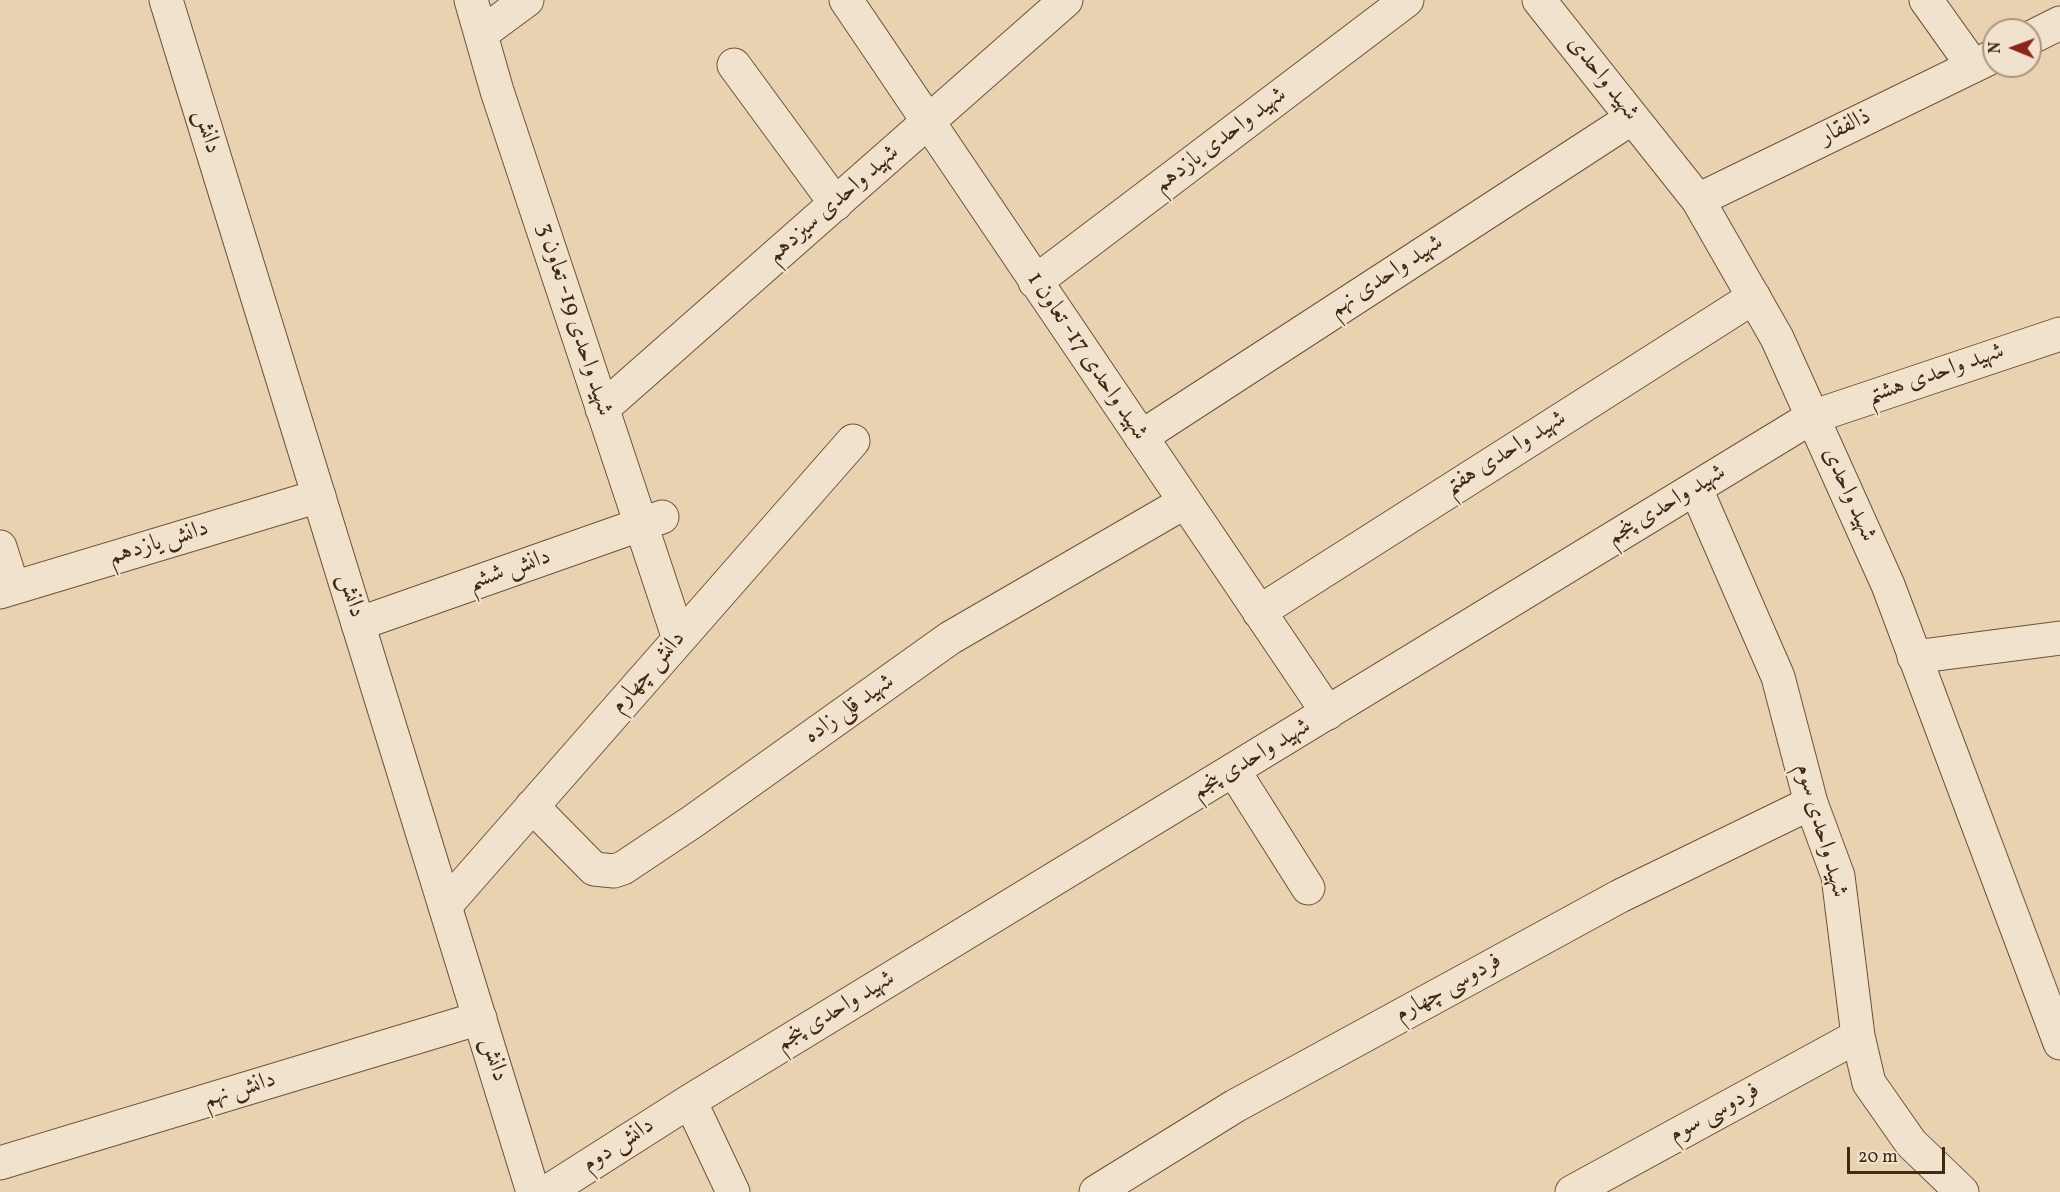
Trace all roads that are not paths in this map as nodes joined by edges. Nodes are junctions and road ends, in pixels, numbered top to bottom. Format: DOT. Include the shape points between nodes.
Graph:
graph roads {
  1 [pos="166,0"];
  2 [pos="471,0"];
  3 [pos="527,0"];
  4 [pos="846,0"];
  5 [pos="1407,0"];
  6 [pos="1539,0"];
  7 [pos="1926,0"];
  8 [pos="1064,1"];
  9 [pos="2060,23"];
  10 [pos="2042,32"];
  11 [pos="481,34"];
  12 [pos="1982,59"];
  13 [pos="1982,62"];
  14 [pos="735,64"];
  15 [pos="1632,118"];
  16 [pos="928,123"];
  17 [pos="1698,200"];
  18 [pos="836,204"];
  19 [pos="1035,282"];
  20 [pos="1754,297"];
  21 [pos="2057,342"];
  22 [pos="602,409"];
  23 [pos="1812,417"];
  24 [pos="1141,437"];
  25 [pos="853,441"];
  26 [pos="1696,489"];
  27 [pos="319,496"];
  28 [pos="1185,502"];
  29 [pos="651,521"];
  30 [pos="0,547"];
  31 [pos="6,590"];
  32 [pos="1259,612"];
  33 [pos="358,624"];
  34 [pos="2060,638"];
  35 [pos="679,639"];
  36 [pos="1914,657"];
  37 [pos="1328,713"];
  38 [pos="1234,771"];
  39 [pos="1811,803"];
  40 [pos="532,806"];
  41 [pos="1308,888"];
  42 [pos="445,906"];
  43 [pos="480,1018"];
  44 [pos="1858,1036"];
  45 [pos="2060,1043"];
  46 [pos="690,1101"];
  47 [pos="0,1163"];
  48 [pos="533,1192"];
  49 [pos="547,1192"];
  50 [pos="733,1192"];
  51 [pos="1096,1192"];
  52 [pos="1572,1192"];
  53 [pos="1962,1192"];
  1 -- 27 [label="street, دانش"];
  2 -- 11 [label="street, شهید واحدی 19- تعاون 3"];
  3 -- 11 [label="street"];
  4 -- 16 [label="street, شهید واحدی 17- تعاون 1"];
  5 -- 19 [label="street, شهید واحدی یازدهم"];
  6 -- 15 [label="street, شهید واحدی"];
  7 -- 12 [label="street"];
  8 -- 16 [label="street, شهید واحدی سیزدهم"];
  9 -- 10 [label="street"];
  11 -- 22 [label="street, شهید واحدی 19- تعاون 3"];
  13 -- 17 [label="street, ذالفقار"];
  14 -- 18 [label="street"];
  15 -- 17 [label="street, شهید واحدی"];
  15 -- 24 [label="street, شهید واحدی نهم"];
  16 -- 18 [label="street, شهید واحدی سیزدهم"];
  16 -- 19 [label="street, شهید واحدی 17- تعاون 1"];
  17 -- 20 [label="street, شهید واحدی"];
  18 -- 22 [label="street, شهید واحدی سیزدهم"];
  19 -- 24 [label="street, شهید واحدی 17- تعاون 1"];
  20 -- 23 [label="street, شهید واحدی"];
  20 -- 32 [label="street, شهید واحدی هفتم"];
  21 -- 23 [label="street, شهید واحدی هشتم"];
  22 -- 29 [label="street, شهید واحدی 19- تعاون 3"];
  23 -- 26 [label="street, شهید واحدی پنجم"];
  23 -- 36 [label="street, شهید واحدی" via="1888,585"];
  24 -- 28 [label="street, شهید واحدی 17- تعاون 1"];
  25 -- 35 [label="street, دانش چهارم"];
  26 -- 37 [label="street, شهید واحدی پنجم"];
  26 -- 39 [label="street, شهید واحدی سوم" via="1778,677"];
  27 -- 31 [label="street, دانش یازدهم"];
  27 -- 33 [label="street, دانش"];
  28 -- 32 [label="street, شهید واحدی 17- تعاون 1"];
  28 -- 40 [label="street, شهید قلی زاده" via="950,638 623,868 594,869"];
  29 -- 33 [label="street, دانش ششم"];
  29 -- 35 [label="street, شهید واحدی 19- تعاون 3"];
  30 -- 31 [label="street"];
  32 -- 37 [label="street, شهید واحدی 17- تعاون 1"];
  33 -- 42 [label="street, دانش"];
  34 -- 36 [label="street"];
  35 -- 40 [label="street, دانش چهارم"];
  36 -- 45 [label="street, شهید واحدی"];
  37 -- 38 [label="street, شهید واحدی پنجم"];
  38 -- 41 [label="street"];
  38 -- 46 [label="street, شهید واحدی پنجم"];
  39 -- 44 [label="street, شهید واحدی سوم" via="1838,876"];
  39 -- 51 [label="street, فردوسی چهارم" via="1579,918 1235,1106"];
  40 -- 42 [label="street, دانش چهارم"];
  42 -- 43 [label="street, دانش"];
  43 -- 47 [label="street, دانش نهم"];
  43 -- 48 [label="street, دانش"];
  44 -- 52 [label="street, فردوسی سوم"];
  44 -- 53 [label="street, شهید واحدی سوم" via="1869,1083 1911,1143"];
  46 -- 49 [label="street, دانش دوم"];
  46 -- 50 [label="street"];
}
